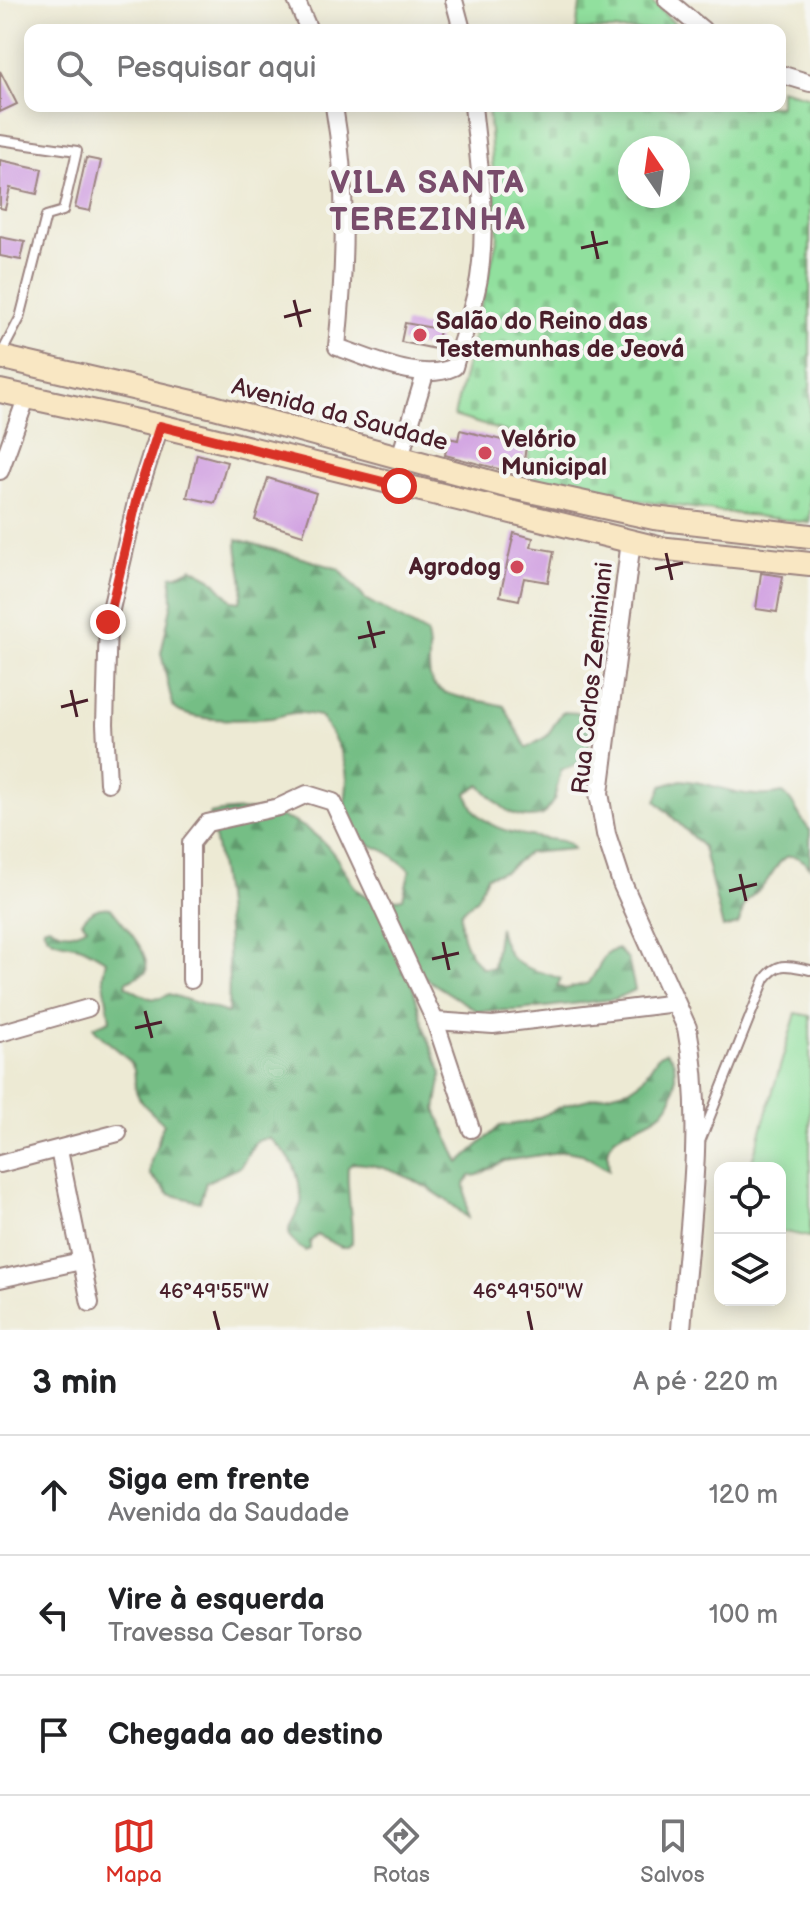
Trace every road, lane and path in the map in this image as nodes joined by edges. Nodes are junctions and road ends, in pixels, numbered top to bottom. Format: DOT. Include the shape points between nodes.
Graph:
graph roads {
  1 [pos="296,0"];
  2 [pos="454,0"];
  3 [pos="667,0"];
  4 [pos="306,24"];
  5 [pos="460,24"];
  6 [pos="696,24"];
  7 [pos="786,76"];
  8 [pos="810,83"];
  9 [pos="335,112"];
  10 [pos="474,112"];
  11 [pos="0,140"];
  12 [pos="0,357"];
  13 [pos="425,374"];
  14 [pos="0,391"];
  15 [pos="27,396"];
  16 [pos="241,414"];
  17 [pos="160,426"];
  18 [pos="233,444"];
  19 [pos="400,457"];
  20 [pos="0,471"];
  21 [pos="810,536"];
  22 [pos="631,541"];
  23 [pos="810,564"];
  24 [pos="108,783"];
  25 [pos="810,970"];
  26 [pos="191,980"];
  27 [pos="676,1003"];
  28 [pos="88,1008"];
  29 [pos="435,1021"];
  30 [pos="0,1033"];
  31 [pos="471,1129"];
  32 [pos="118,1133"];
  33 [pos="59,1150"];
  34 [pos="694,1156"];
  35 [pos="0,1164"];
  36 [pos="81,1261"];
  37 [pos="0,1279"];
  38 [pos="90,1303"];
  39 [pos="681,1330"];
  1 -- 4 [label="street"];
  2 -- 5 [label="street"];
  3 -- 6 [label="street"];
  7 -- 8 [label="street"];
  9 -- 13 [label="street" via="341,145 344,277 337,347"];
  10 -- 13 [label="street" via="483,196 479,281 454,367"];
  11 -- 12 [label="lane" via="77,151 63,211 46,216 20,318"];
  12 -- 16 [label="main road, Avenida da Saudade"];
  13 -- 19 [label="street"];
  14 -- 15 [label="main road"];
  15 -- 17 [label="main road"];
  15 -- 20 [label="street"];
  16 -- 18 [label="main road"];
  16 -- 19 [label="main road, Avenida da Saudade"];
  17 -- 18 [label="main road"];
  17 -- 24 [label="street" via="108,622"];
  18 -- 22 [label="main road"];
  19 -- 21 [label="main road, Avenida da Saudade" via="654,518"];
  22 -- 23 [label="main road"];
  22 -- 27 [label="street, Rua Carlos Zeminiani" via="599,793 622,883"];
  25 -- 34 [label="lane" via="786,965 765,979"];
  26 -- 29 [label="street" via="191,843 207,823 279,807 307,794 333,802"];
  27 -- 29 [label="street" via="493,1025"];
  27 -- 34 [label="street, Rua Carlos Zeminiani" via="692,1052"];
  28 -- 30 [label="street"];
  29 -- 31 [label="street"];
  32 -- 33 [label="street"];
  33 -- 35 [label="street"];
  33 -- 36 [label="street"];
  34 -- 39 [label="street, Rua Carlos Zeminiani"];
  36 -- 37 [label="street"];
  36 -- 38 [label="street"];
}
